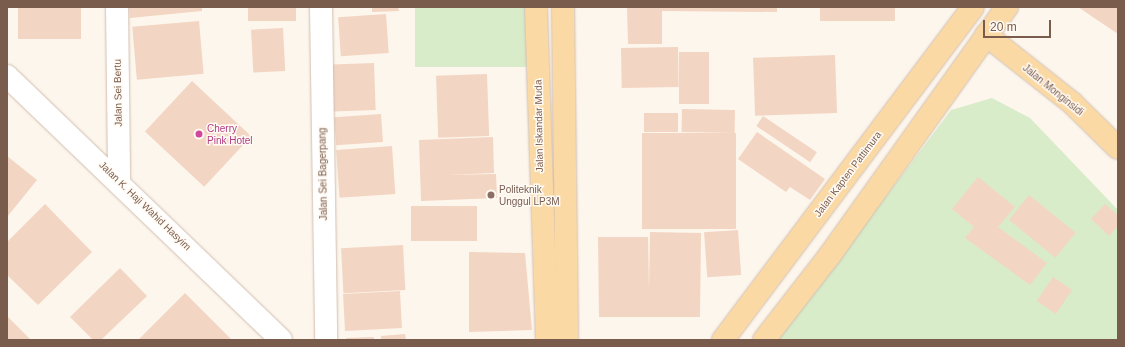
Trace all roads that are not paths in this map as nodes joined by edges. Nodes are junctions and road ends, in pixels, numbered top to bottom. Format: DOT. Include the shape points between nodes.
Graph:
graph roads {
  1 [pos="117,7"];
  2 [pos="321,7"];
  3 [pos="536,7"];
  4 [pos="562,7"];
  5 [pos="973,7"];
  6 [pos="1007,7"];
  7 [pos="986,35"];
  8 [pos="7,76"];
  9 [pos="1118,148"];
  10 [pos="119,180"];
  11 [pos="281,340"];
  12 [pos="326,340"];
  13 [pos="547,340"];
  14 [pos="567,340"];
  15 [pos="723,340"];
  16 [pos="764,340"];
  1 -- 10 [label="street, Jalan Sei Bertu"];
  2 -- 12 [label="street, Jalan Sei Bagerpang"];
  3 -- 13 [label="main road, Jalan Iskandar Muda"];
  4 -- 14 [label="main road"];
  5 -- 15 [label="main road, Jalan Kapten Pattimura"];
  6 -- 7 [label="main road"];
  7 -- 9 [label="main road, Jalan Monginsidi" via="1072,103"];
  7 -- 16 [label="main road" via="830,255"];
  8 -- 10 [label="street, Jalan K. Haji Wahid Hasyim"];
  10 -- 11 [label="street, Jalan K. Haji Wahid Hasyim"];
}
